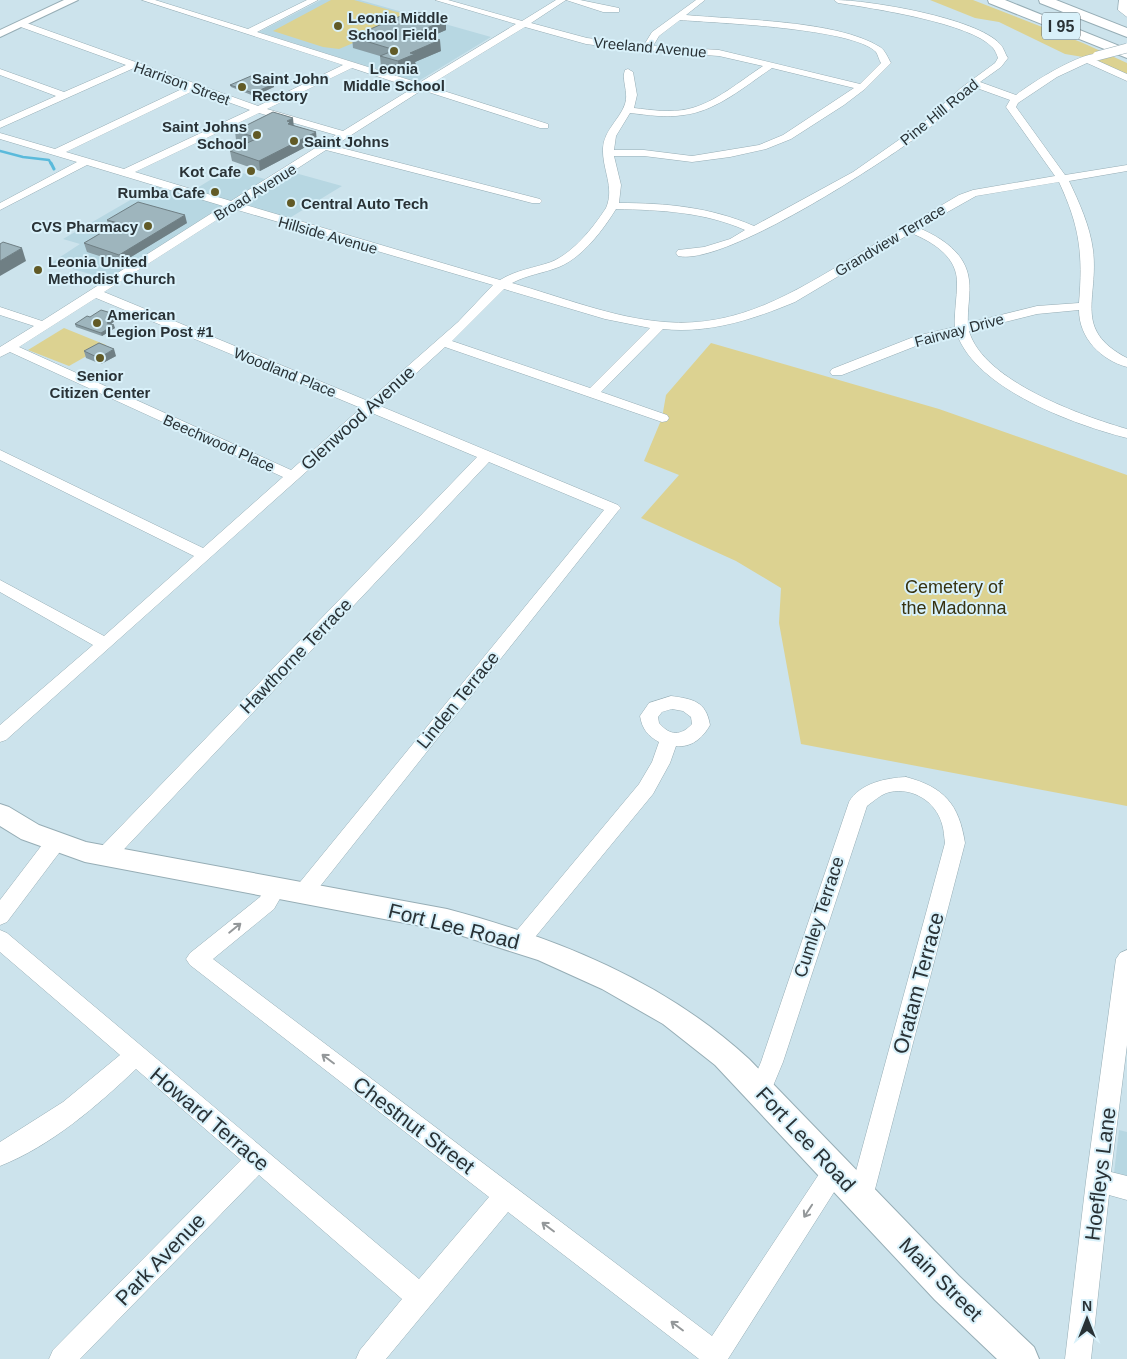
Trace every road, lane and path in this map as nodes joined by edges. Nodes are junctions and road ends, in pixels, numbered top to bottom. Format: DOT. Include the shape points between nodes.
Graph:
graph roads {
  1 [pos="73,0"];
  2 [pos="146,0"];
  3 [pos="314,0"];
  4 [pos="439,0"];
  5 [pos="562,0"];
  6 [pos="570,0"];
  7 [pos="700,0"];
  8 [pos="838,0"];
  9 [pos="994,0"];
  10 [pos="1016,0"];
  11 [pos="1027,0"];
  12 [pos="1045,0"];
  13 [pos="1123,0"];
  14 [pos="616,10"];
  15 [pos="1127,14"];
  16 [pos="678,16"];
  17 [pos="22,24"];
  18 [pos="525,24"];
  19 [pos="250,32"];
  20 [pos="1127,33"];
  21 [pos="0,34"];
  22 [pos="1127,40"];
  23 [pos="1127,47"];
  24 [pos="647,48"];
  25 [pos="1127,54"];
  26 [pos="1087,59"];
  27 [pos="133,65"];
  28 [pos="351,65"];
  29 [pos="771,65"];
  30 [pos="0,72"];
  31 [pos="628,72"];
  32 [pos="1127,78"];
  33 [pos="973,83"];
  34 [pos="193,87"];
  35 [pos="420,87"];
  36 [pos="862,87"];
  37 [pos="65,96"];
  38 [pos="1017,99"];
  39 [pos="256,109"];
  40 [pos="627,110"];
  41 [pos="0,125"];
  42 [pos="544,126"];
  43 [pos="345,135"];
  44 [pos="0,136"];
  45 [pos="326,147"];
  46 [pos="57,152"];
  47 [pos="609,153"];
  48 [pos="85,162"];
  49 [pos="1127,168"];
  50 [pos="123,174"];
  51 [pos="1062,178"];
  52 [pos="536,201"];
  53 [pos="232,206"];
  54 [pos="612,206"];
  55 [pos="0,207"];
  56 [pos="910,228"];
  57 [pos="754,230"];
  58 [pos="682,253"];
  59 [pos="500,284"];
  60 [pos="95,293"];
  61 [pos="1086,307"];
  62 [pos="0,310"];
  63 [pos="43,325"];
  64 [pos="659,326"];
  65 [pos="962,329"];
  66 [pos="443,342"];
  67 [pos="4,350"];
  68 [pos="1127,363"];
  69 [pos="837,372"];
  70 [pos="592,394"];
  71 [pos="370,407"];
  72 [pos="662,418"];
  73 [pos="1127,434"];
  74 [pos="0,454"];
  75 [pos="487,456"];
  76 [pos="293,476"];
  77 [pos="613,508"];
  78 [pos="205,555"];
  79 [pos="0,585"];
  80 [pos="105,644"];
  81 [pos="0,735"];
  82 [pos="669,739"];
  83 [pos="914,786"];
  84 [pos="0,814"];
  85 [pos="56,843"];
  86 [pos="105,856"];
  87 [pos="276,888"];
  88 [pos="303,893"];
  89 [pos="0,916"];
  90 [pos="0,939"];
  91 [pos="520,941"];
  92 [pos="1127,959"];
  93 [pos="136,1055"];
  94 [pos="760,1090"];
  95 [pos="0,1155"];
  96 [pos="258,1159"];
  97 [pos="835,1170"];
  98 [pos="1098,1181"];
  99 [pos="1127,1188"];
  100 [pos="506,1194"];
  101 [pos="861,1198"];
  102 [pos="421,1298"];
  103 [pos="714,1357"];
  104 [pos="62,1359"];
  105 [pos="369,1359"];
  106 [pos="1022,1359"];
  107 [pos="1078,1359"];
  1 -- 17 [label="main road"];
  2 -- 19 [label="street"];
  3 -- 19 [label="street"];
  4 -- 18 [label="street, Vreeland Avenue"];
  5 -- 18 [label="street, Broad Avenue"];
  6 -- 14 [label="street"];
  7 -- 16 [label="street"];
  8 -- 33 [label="street, Pine Hill Road" via="939,19 992,41 1004,58"];
  9 -- 25 [label="highway, I 95"];
  10 -- 23 [label="highway, I 95"];
  11 -- 22 [label="highway, I 95"];
  12 -- 20 [label="highway, I 95"];
  13 -- 15 [label="street" via="1122,10"];
  16 -- 24 [label="street" via="655,34"];
  16 -- 36 [label="street" via="772,23 861,41 882,51 887,59 884,67"];
  17 -- 21 [label="main road"];
  17 -- 27 [label="street, Harrison Street"];
  18 -- 24 [label="street, Vreeland Avenue" via="586,41"];
  18 -- 35 [label="street, Broad Avenue"];
  19 -- 28 [label="street"];
  23 -- 26 [label="street, bridge"];
  24 -- 29 [label="street, Vreeland Avenue" via="719,53"];
  26 -- 32 [label="street"];
  26 -- 38 [label="street" via="1051,75"];
  27 -- 34 [label="street, Harrison Street"];
  27 -- 37 [label="street"];
  28 -- 35 [label="street"];
  28 -- 39 [label="street"];
  29 -- 36 [label="street, Vreeland Avenue"];
  29 -- 40 [label="street" via="698,109 668,114"];
  30 -- 37 [label="street"];
  31 -- 40 [label="street, Glenwood Avenue" via="632,96"];
  33 -- 38 [label="street"];
  33 -- 57 [label="street, Pine Hill Road" via="927,125 857,174"];
  34 -- 39 [label="street, Harrison Street"];
  34 -- 46 [label="street"];
  35 -- 42 [label="street"];
  35 -- 43 [label="street, Broad Avenue"];
  36 -- 47 [label="street" via="787,136 748,150 692,158"];
  37 -- 41 [label="street"];
  38 -- 51 [label="street" via="1012,103 1013,111"];
  39 -- 43 [label="street, Harrison Street"];
  39 -- 50 [label="street"];
  40 -- 47 [label="street, Glenwood Avenue" via="612,134"];
  43 -- 45 [label="street, Broad Avenue"];
  44 -- 46 [label="street, Hillside Avenue"];
  45 -- 52 [label="street"];
  45 -- 53 [label="street, Broad Avenue"];
  46 -- 48 [label="street, Hillside Avenue"];
  47 -- 54 [label="street, Glenwood Avenue" via="616,181"];
  48 -- 50 [label="street, Hillside Avenue"];
  48 -- 55 [label="street"];
  49 -- 51 [label="street, Grandview Terrace"];
  50 -- 53 [label="street, Hillside Avenue"];
  51 -- 56 [label="street, Grandview Terrace" via="974,193"];
  51 -- 61 [label="street" via="1087,250"];
  53 -- 59 [label="street, Hillside Avenue"];
  53 -- 60 [label="street, Broad Avenue"];
  54 -- 57 [label="street" via="685,209 726,217"];
  54 -- 59 [label="street, Glenwood Avenue" via="599,225 562,261"];
  56 -- 64 [label="street, Grandview Terrace" via="791,299 770,308 711,324"];
  56 -- 65 [label="street" via="943,245 956,258 963,279"];
  57 -- 58 [label="street, Pine Hill Road" via="720,246"];
  59 -- 64 [label="street, Hillside Avenue" via="630,322"];
  59 -- 66 [label="street, Glenwood Avenue"];
  60 -- 63 [label="street, Broad Avenue"];
  60 -- 71 [label="street, Woodland Place"];
  61 -- 65 [label="street, Fairway Drive" via="1037,310"];
  61 -- 68 [label="street" via="1086,328 1094,342"];
  62 -- 63 [label="street"];
  63 -- 67 [label="street, Broad Avenue"];
  64 -- 70 [label="street"];
  65 -- 69 [label="street, Fairway Drive" via="906,344"];
  65 -- 73 [label="street" via="970,347 981,359 1025,393 1063,412"];
  66 -- 70 [label="street"];
  66 -- 71 [label="street, Glenwood Avenue"];
  67 -- 76 [label="street, Beechwood Place"];
  70 -- 72 [label="street"];
  71 -- 75 [label="street, Woodland Place"];
  71 -- 76 [label="street, Glenwood Avenue"];
  74 -- 78 [label="street"];
  75 -- 77 [label="street, Woodland Place"];
  75 -- 86 [label="street, Hawthorne Terrace"];
  76 -- 78 [label="street, Glenwood Avenue"];
  77 -- 88 [label="street, Linden Terrace"];
  78 -- 80 [label="street, Glenwood Avenue"];
  79 -- 80 [label="street"];
  80 -- 81 [label="street, Glenwood Avenue"];
  82 -- 91 [label="street" via="661,762 646,788"];
  83 -- 94 [label="street, Cumley Terrace" via="888,785 867,794 859,802"];
  83 -- 101 [label="street, Oratam Terrace" via="935,796 944,806 955,830 955,843"];
  84 -- 85 [label="main road, Fort Lee Road"];
  85 -- 86 [label="main road, Fort Lee Road"];
  85 -- 89 [label="street"];
  86 -- 87 [label="main road, Fort Lee Road"];
  87 -- 88 [label="main road, Fort Lee Road"];
  100 -- 87 [label="street, Chestnut Street, one-way" via="197,959 267,903"];
  88 -- 91 [label="main road, Fort Lee Road" via="447,920"];
  90 -- 93 [label="street, Howard Terrace"];
  91 -- 94 [label="main road, Fort Lee Road" via="567,959 656,1005 702,1036"];
  92 -- 98 [label="street, Hoefleys Lane"];
  93 -- 95 [label="street" via="74,1109"];
  93 -- 96 [label="street, Howard Terrace"];
  94 -- 97 [label="main road, Fort Lee Road"];
  96 -- 102 [label="street, Howard Terrace"];
  96 -- 104 [label="street, Park Avenue"];
  97 -- 101 [label="main road, Fort Lee Road"];
  97 -- 103 [label="street, one-way"];
  98 -- 99 [label="street"];
  98 -- 107 [label="street, Hoefleys Lane"];
  100 -- 102 [label="street"];
  103 -- 100 [label="street, Chestnut Street, one-way"];
  101 -- 106 [label="main road, Main Street" via="947,1288"];
  102 -- 105 [label="street"];
}
